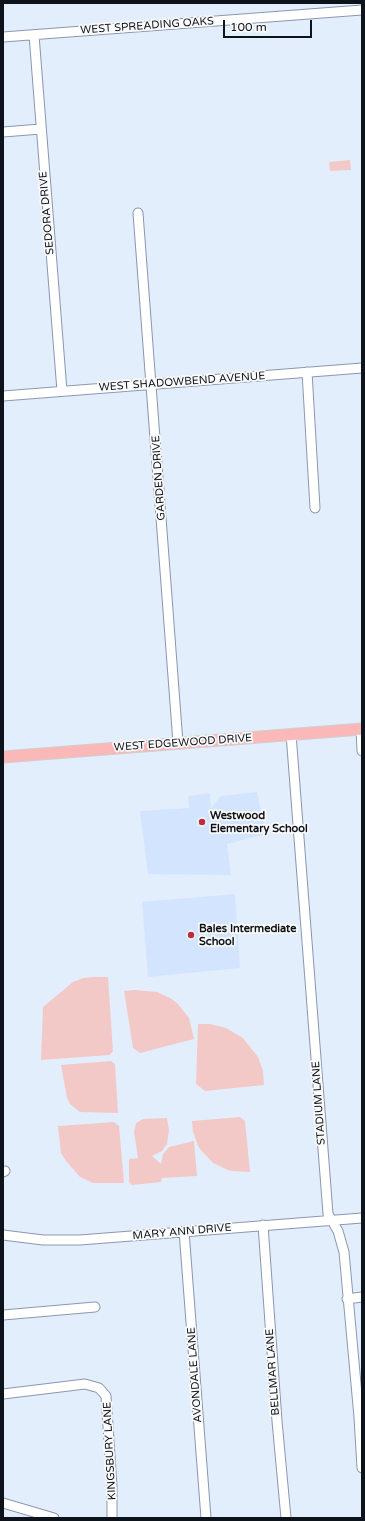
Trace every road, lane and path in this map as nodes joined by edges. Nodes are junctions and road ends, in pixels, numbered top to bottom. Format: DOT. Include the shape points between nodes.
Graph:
graph roads {
  1 [pos="362,10"];
  2 [pos="34,34"];
  3 [pos="3,37"];
  4 [pos="41,129"];
  5 [pos="3,132"];
  6 [pos="138,213"];
  7 [pos="362,368"];
  8 [pos="307,372"];
  9 [pos="152,384"];
  10 [pos="62,391"];
  11 [pos="3,396"];
  12 [pos="315,508"];
  13 [pos="361,729"];
  14 [pos="291,734"];
  15 [pos="178,743"];
  16 [pos="362,750"];
  17 [pos="3,756"];
  18 [pos="362,1218"];
  19 [pos="332,1220"];
  20 [pos="263,1225"];
  21 [pos="184,1231"];
  22 [pos="3,1235"];
  23 [pos="362,1297"];
  24 [pos="347,1299"];
  25 [pos="95,1307"];
  26 [pos="3,1315"];
  27 [pos="359,1375"];
  28 [pos="3,1394"];
  29 [pos="362,1457"];
  30 [pos="362,1468"];
  31 [pos="3,1503"];
  32 [pos="54,1518"];
  33 [pos="112,1518"];
  34 [pos="206,1518"];
  35 [pos="286,1518"];
  1 -- 2 [label="street, WEST SPREADING OAKS"];
  2 -- 3 [label="street, WEST SPREADING OAKS"];
  2 -- 4 [label="street, SEDORA DRIVE"];
  4 -- 5 [label="street"];
  4 -- 10 [label="street, SEDORA DRIVE"];
  6 -- 9 [label="street, GARDEN DRIVE"];
  7 -- 8 [label="street, WEST SHADOWBEND AVENUE"];
  8 -- 9 [label="street, WEST SHADOWBEND AVENUE"];
  8 -- 12 [label="street"];
  9 -- 10 [label="street, WEST SHADOWBEND AVENUE"];
  9 -- 15 [label="street, GARDEN DRIVE"];
  10 -- 11 [label="street, WEST SHADOWBEND AVENUE"];
  13 -- 14 [label="main road, WEST EDGEWOOD DRIVE"];
  13 -- 16 [label="street"];
  14 -- 15 [label="main road, WEST EDGEWOOD DRIVE"];
  14 -- 19 [label="street, STADIUM LANE" via="328,1214"];
  15 -- 17 [label="main road, WEST EDGEWOOD DRIVE"];
  18 -- 19 [label="street, MARY ANN DRIVE"];
  19 -- 20 [label="street, MARY ANN DRIVE"];
  19 -- 24 [label="street, STADIUM LANE" via="344,1252"];
  20 -- 21 [label="street, MARY ANN DRIVE"];
  20 -- 35 [label="street, BELLMAR LANE"];
  21 -- 22 [label="street, MARY ANN DRIVE" via="80,1240 43,1240"];
  21 -- 34 [label="street, AVONDALE LANE"];
  23 -- 24 [label="street"];
  24 -- 27 [label="street, STADIUM LANE"];
  25 -- 26 [label="street"];
  27 -- 29 [label="street, STADIUM LANE"];
  28 -- 33 [label="street, KINGSBURY LANE" via="85,1384 99,1388 106,1396"];
  29 -- 30 [label="street, STADIUM LANE"];
  31 -- 32 [label="street"];
}
